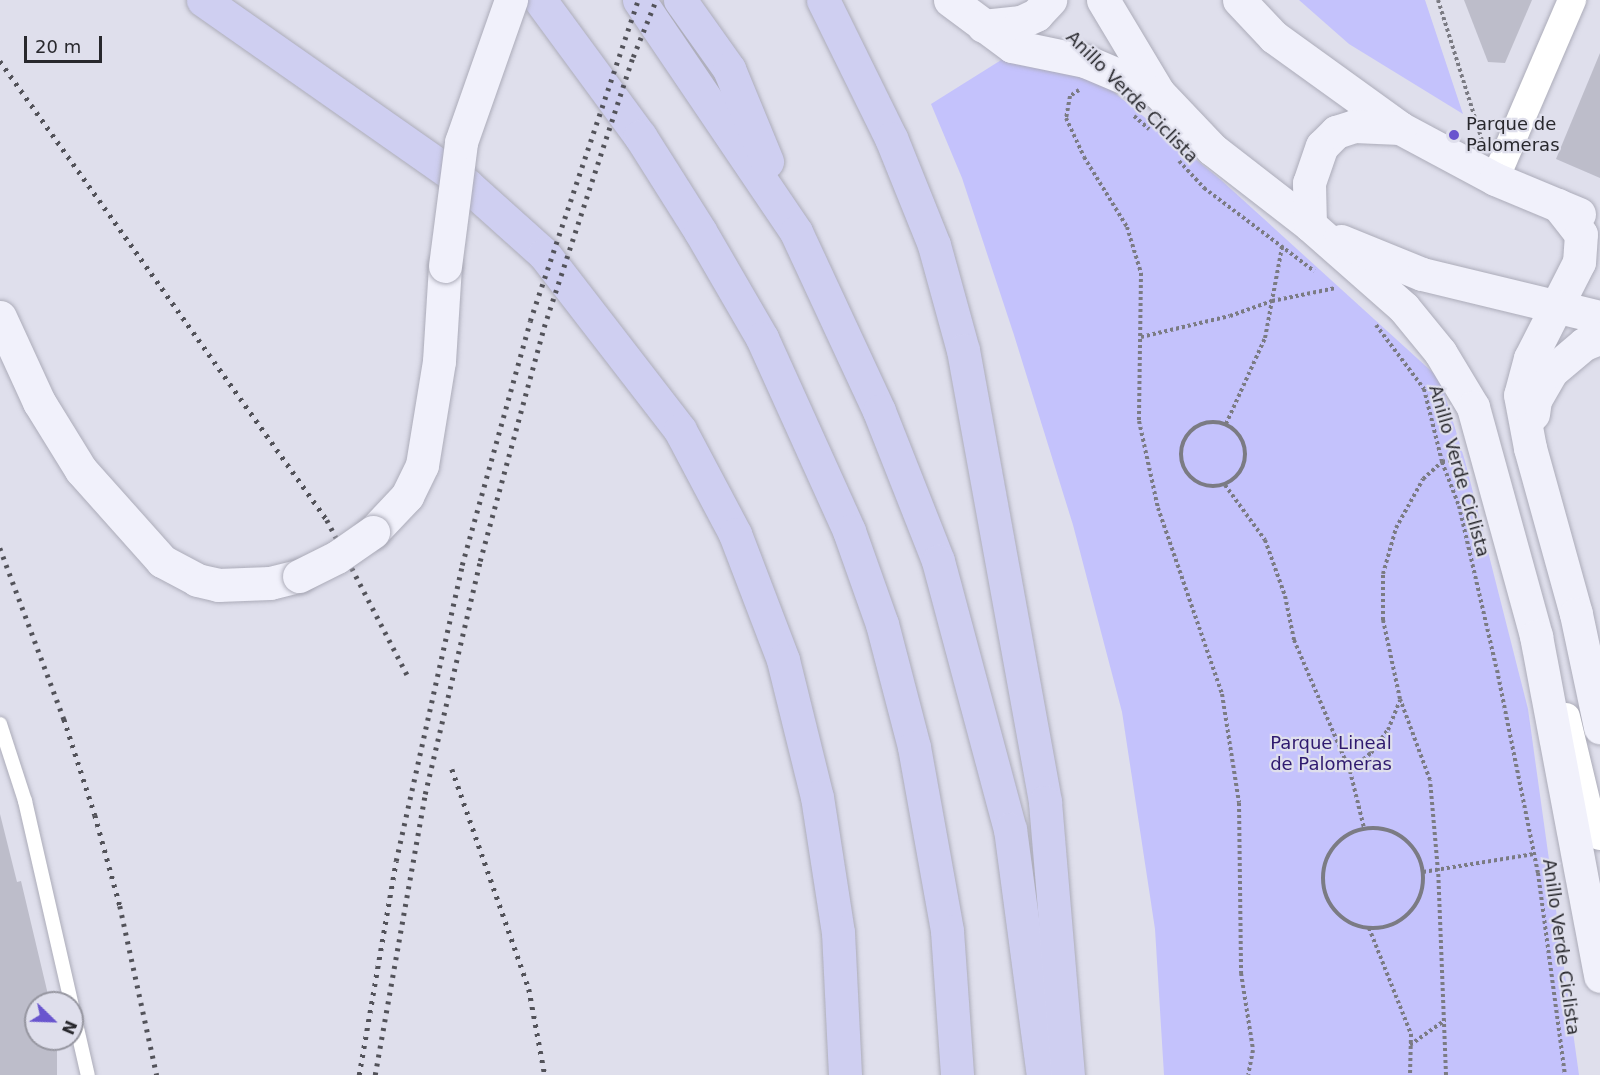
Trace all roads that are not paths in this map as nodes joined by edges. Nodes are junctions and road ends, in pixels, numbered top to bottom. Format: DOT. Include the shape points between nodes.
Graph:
graph roads {
  1 [pos="203,0"];
  2 [pos="511,0"];
  3 [pos="540,0"];
  4 [pos="639,0"];
  5 [pos="680,0"];
  6 [pos="823,0"];
  7 [pos="950,0"];
  8 [pos="1050,0"];
  9 [pos="1103,0"];
  10 [pos="1239,0"];
  11 [pos="1572,0"];
  12 [pos="983,26"];
  13 [pos="1158,92"];
  14 [pos="1400,128"];
  15 [pos="1495,179"];
  16 [pos="1558,205"];
  17 [pos="1600,223"];
  18 [pos="1310,225"];
  19 [pos="796,232"];
  20 [pos="1555,304"];
  21 [pos="0,317"];
  22 [pos="1600,317"];
  23 [pos="1600,338"];
  24 [pos="1530,448"];
  25 [pos="1536,636"];
  26 [pos="0,724"];
  27 [pos="1600,727"];
  28 [pos="1600,836"];
  29 [pos="1600,976"];
  30 [pos="88,1075"];
  31 [pos="845,1075"];
  32 [pos="957,1075"];
  33 [pos="1044,1075"];
  34 [pos="1068,1075"];
  1 -- 31 [label="highway" via="467,185 544,254 680,430 735,534 783,660 817,797 838,932"];
  2 -- 21 [label="street, bridge" via="461,142 445,266 439,361 422,465 407,496 373,532 338,557 299,576 261,584 218,585 197,580 162,561 81,470 39,402"];
  3 -- 32 [label="highway" via="640,136 700,231 762,338 849,531 882,624 914,747 946,931"];
  4 -- 19 [label="highway"];
  5 -- 19 [label="highway" via="729,69"];
  6 -- 34 [label="highway" via="904,170 934,245 963,350 1045,802"];
  7 -- 12 [label="street"];
  8 -- 12 [label="street" via="1036,15 1021,22"];
  9 -- 13 [label="street"];
  10 -- 14 [label="street" via="1274,37"];
  11 -- 15 [label="street"];
  12 -- 13 [label="street" via="1012,46 1085,61"];
  13 -- 18 [label="street" via="1212,149"];
  14 -- 15 [label="street"];
  14 -- 18 [label="street" via="1354,126 1336,132 1322,146 1309,183"];
  15 -- 16 [label="street"];
  16 -- 17 [label="street"];
  16 -- 20 [label="street" via="1581,234 1579,262"];
  18 -- 20 [label="street" via="1361,251 1422,274"];
  18 -- 25 [label="street" via="1404,308 1440,352 1473,407"];
  19 -- 33 [label="highway" via="879,411 938,561 1010,829"];
  20 -- 22 [label="street"];
  20 -- 24 [label="street" via="1530,358 1520,395"];
  23 -- 24 [label="street" via="1584,344 1552,370 1535,400"];
  24 -- 27 [label="street" via="1576,615"];
  25 -- 28 [label="street" via="1564,709 1594,834"];
  25 -- 29 [label="street"];
  26 -- 30 [label="lane" via="25,801"];
}
